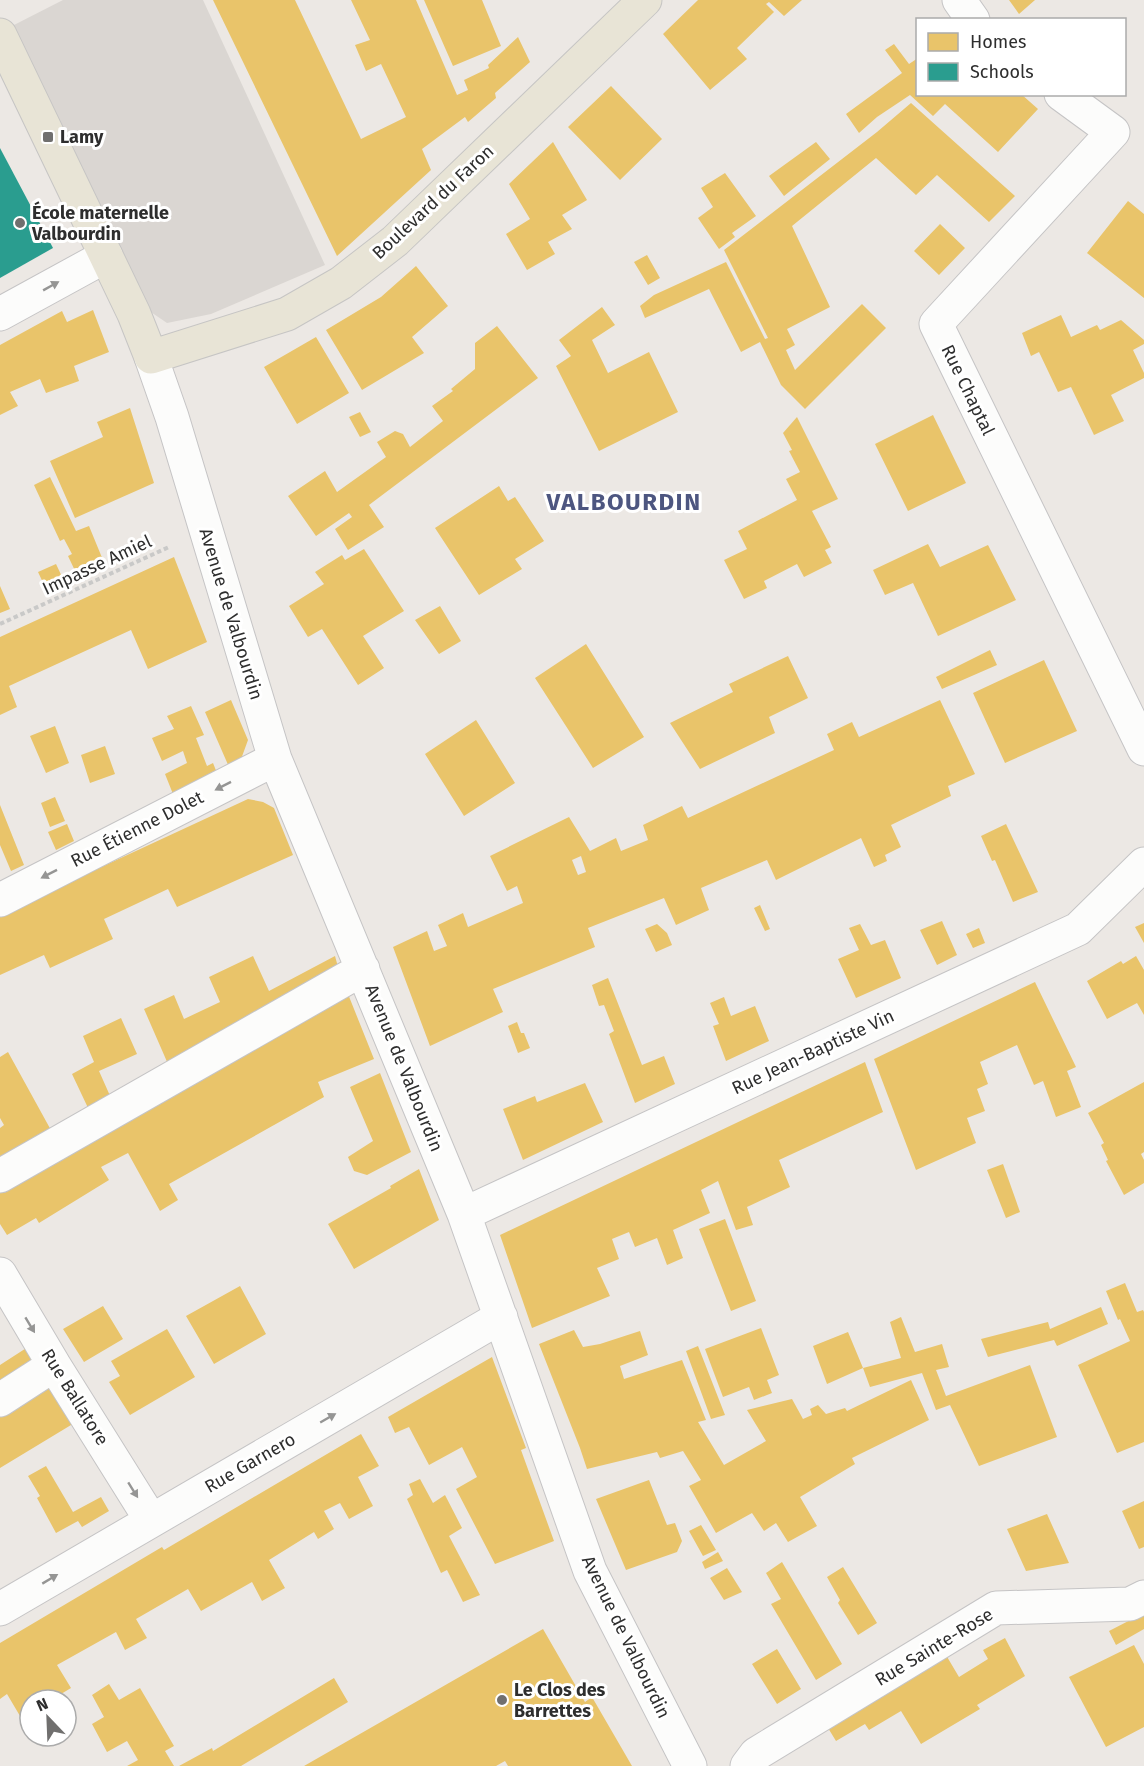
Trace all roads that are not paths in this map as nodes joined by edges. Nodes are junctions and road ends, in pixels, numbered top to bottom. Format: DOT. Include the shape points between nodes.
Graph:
graph roads {
  1 [pos="645,0"];
  2 [pos="959,0"];
  3 [pos="972,18"];
  4 [pos="3,48"];
  5 [pos="1064,96"];
  6 [pos="106,255"];
  7 [pos="0,314"];
  8 [pos="151,357"];
  9 [pos="1144,749"];
  10 [pos="275,759"];
  11 [pos="1144,864"];
  12 [pos="0,900"];
  13 [pos="363,969"];
  14 [pos="0,1176"];
  15 [pos="464,1214"];
  16 [pos="0,1274"];
  17 [pos="501,1317"];
  18 [pos="54,1365"];
  19 [pos="0,1400"];
  20 [pos="151,1520"];
  21 [pos="1144,1597"];
  22 [pos="0,1609"];
  23 [pos="690,1766"];
  24 [pos="747,1766"];
  1 -- 8 [label="main road, Boulevard du Faron" via="395,242 341,283 287,314"];
  2 -- 3 [label="street"];
  4 -- 6 [label="main road"];
  5 -- 9 [label="street, Rue Chaptal" via="1113,132 936,324"];
  7 -- 6 [label="street, one-way"];
  6 -- 8 [label="main road"];
  8 -- 10 [label="street, Avenue de Valbourdin"];
  10 -- 12 [label="street, Rue Étienne Dolet, one-way"];
  10 -- 13 [label="street, Avenue de Valbourdin"];
  11 -- 15 [label="street, Rue Jean-Baptiste Vin" via="1078,929"];
  13 -- 14 [label="street"];
  13 -- 15 [label="street, Avenue de Valbourdin"];
  15 -- 17 [label="street, Avenue de Valbourdin"];
  16 -- 18 [label="street, Rue Ballatore, one-way"];
  20 -- 17 [label="street, Rue Garnero, one-way"];
  17 -- 23 [label="street, Avenue de Valbourdin" via="590,1570"];
  18 -- 19 [label="street"];
  18 -- 20 [label="street, Rue Ballatore, one-way"];
  22 -- 20 [label="street, Rue Garnero, one-way"];
  21 -- 24 [label="street, Rue Sainte-Rose" via="1130,1604 996,1608 756,1754"];
}
